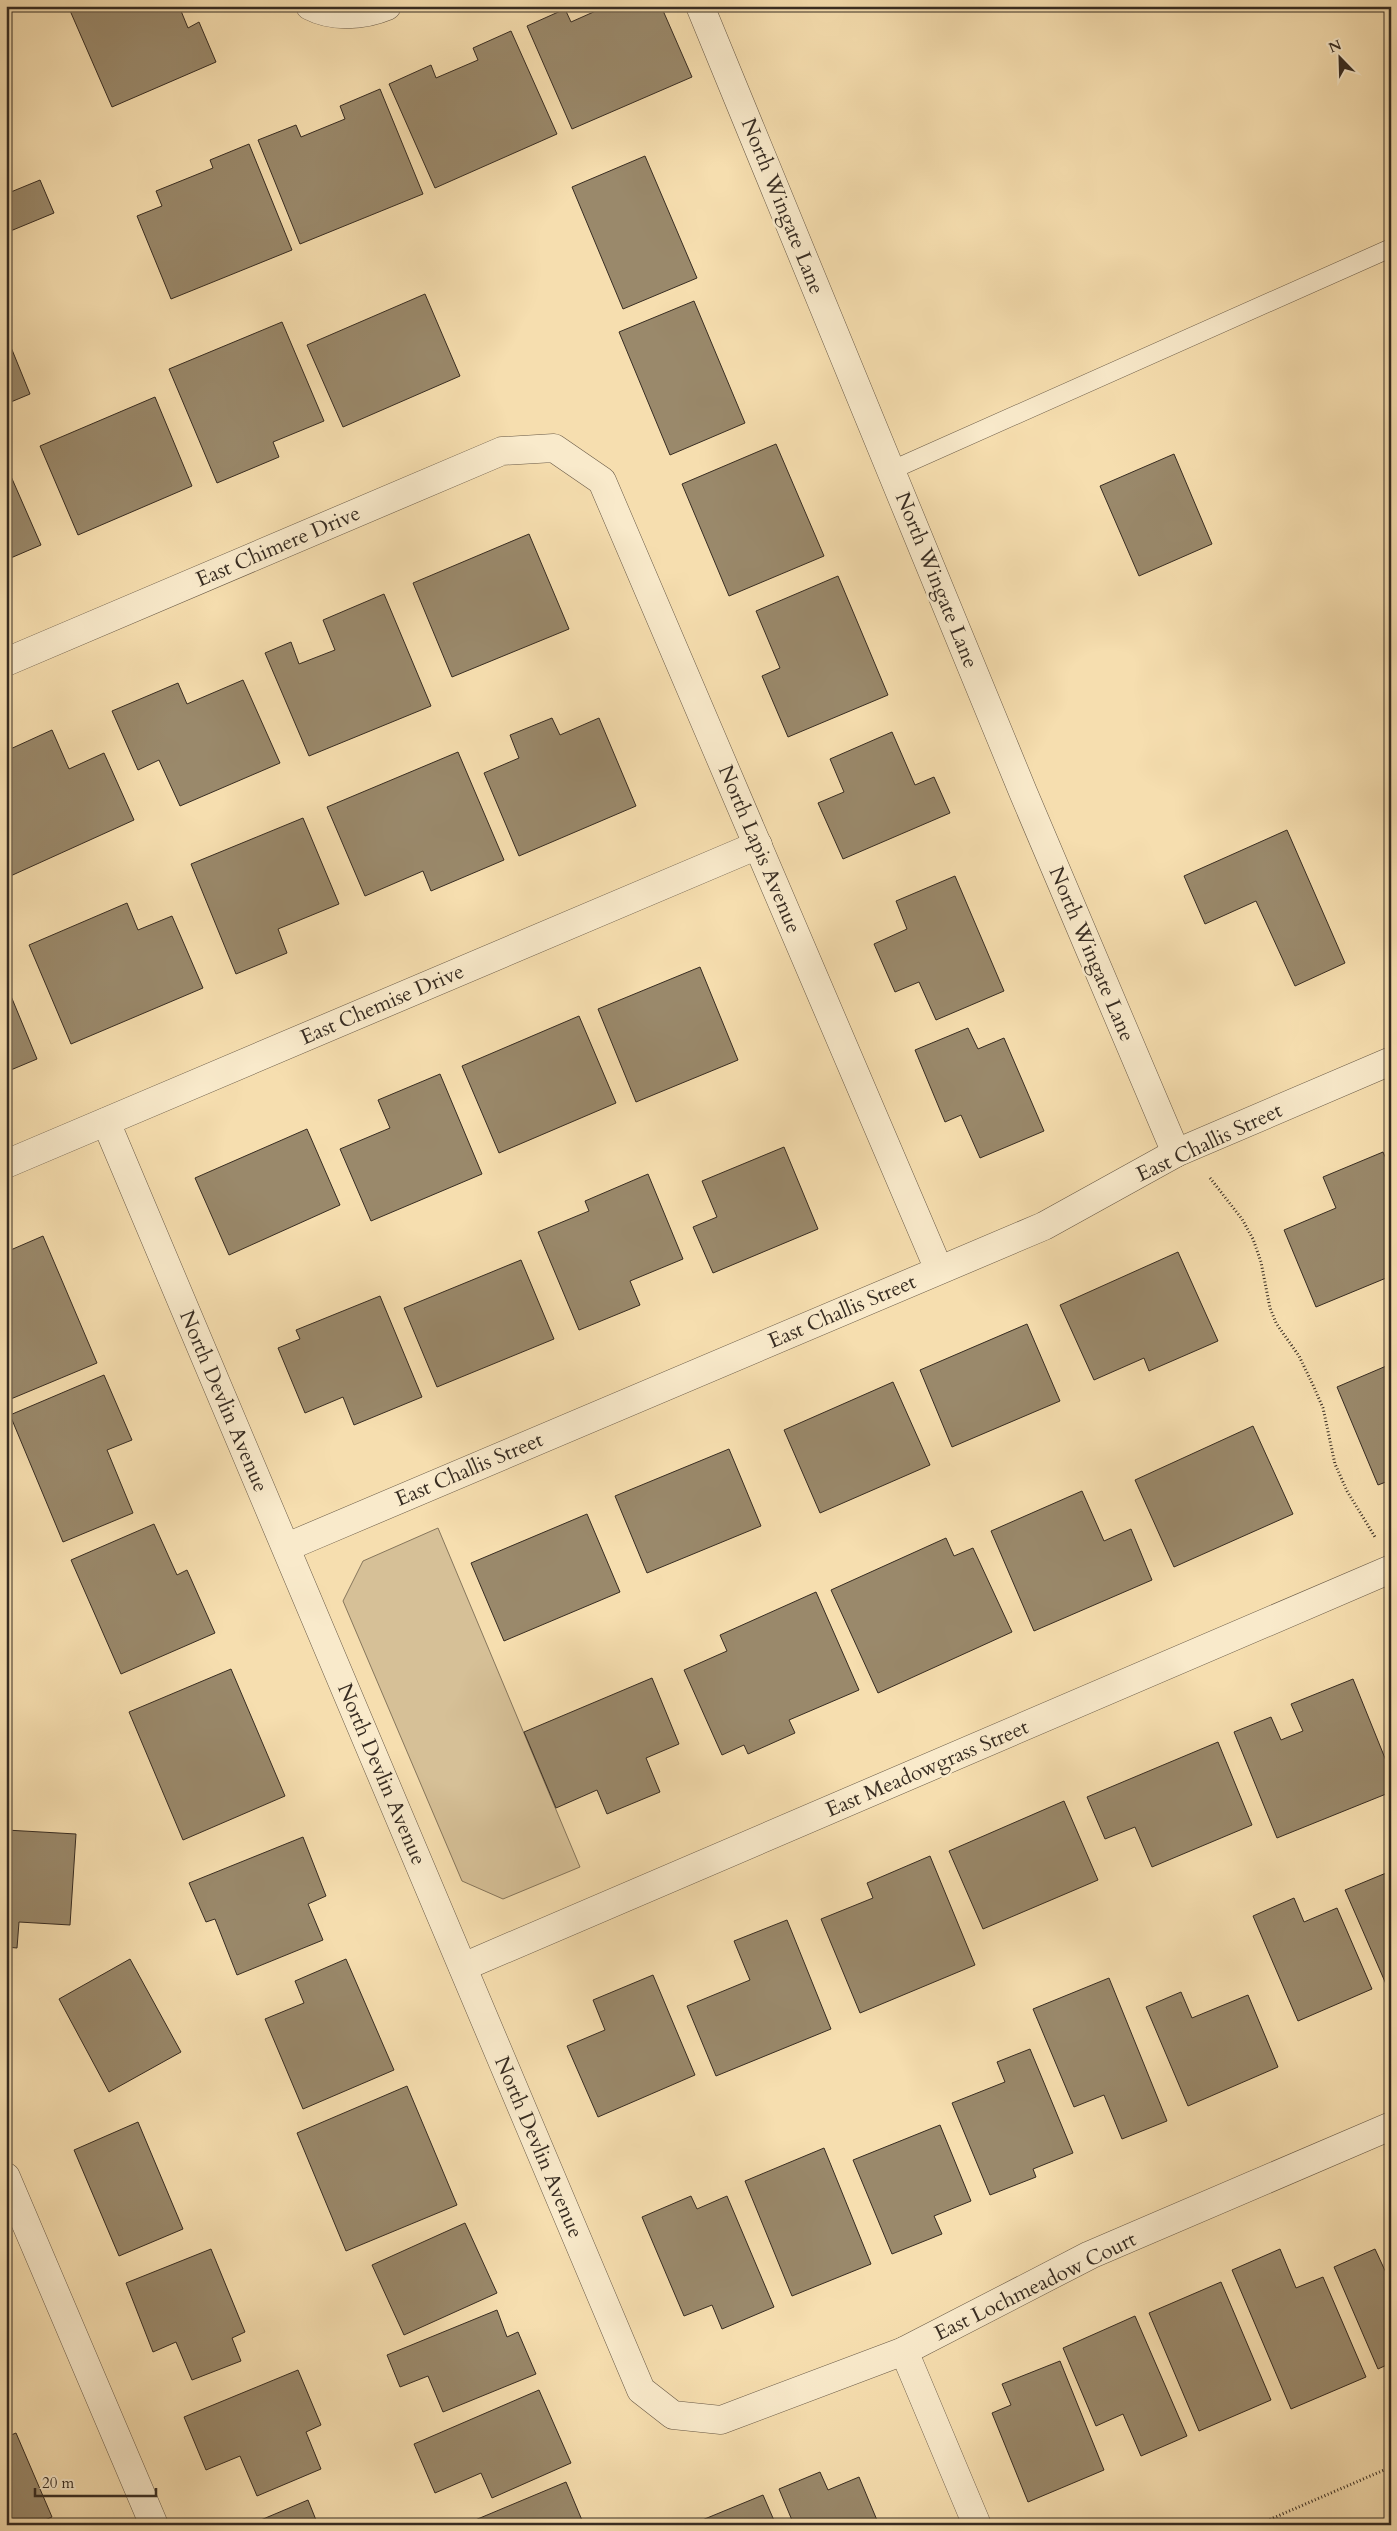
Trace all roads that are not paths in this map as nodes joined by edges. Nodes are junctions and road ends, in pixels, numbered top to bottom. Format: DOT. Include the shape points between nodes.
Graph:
graph roads {
  1 [pos="387,6"];
  2 [pos="700,6"];
  3 [pos="318,10"];
  4 [pos="1391,248"];
  5 [pos="554,448"];
  6 [pos="892,470"];
  7 [pos="6,662"];
  8 [pos="758,845"];
  9 [pos="1391,1062"];
  10 [pos="106,1122"];
  11 [pos="1176,1153"];
  12 [pos="6,1164"];
  13 [pos="939,1270"];
  14 [pos="286,1547"];
  15 [pos="1391,1569"];
  16 [pos="463,1967"];
  17 [pos="1391,2126"];
  18 [pos="6,2177"];
  19 [pos="904,2350"];
  20 [pos="673,2415"];
  21 [pos="154,2525"];
  22 [pos="977,2525"];
  1 -- 3 [label="street" via="372,12"];
  2 -- 6 [label="street, North Wingate Lane"];
  4 -- 6 [label="lane"];
  5 -- 7 [label="street, East Chimere Drive" via="502,451"];
  5 -- 8 [label="street, North Lapis Avenue" via="602,481"];
  6 -- 11 [label="street, North Wingate Lane" via="1023,792"];
  8 -- 10 [label="street, East Chemise Drive"];
  8 -- 13 [label="street, North Lapis Avenue"];
  9 -- 11 [label="street, East Challis Street"];
  10 -- 12 [label="street, East Chemise Drive"];
  10 -- 14 [label="street, North Devlin Avenue"];
  11 -- 13 [label="street, East Challis Street" via="1044,1226"];
  13 -- 14 [label="street, East Challis Street"];
  14 -- 16 [label="street, North Devlin Avenue"];
  15 -- 16 [label="street, East Meadowgrass Street"];
  16 -- 20 [label="street, North Devlin Avenue" via="641,2390"];
  17 -- 19 [label="street, East Lochmeadow Court" via="1090,2255"];
  18 -- 21 [label="street"];
  19 -- 20 [label="street, East Lochmeadow Court" via="722,2420"];
  19 -- 22 [label="street"];
}
